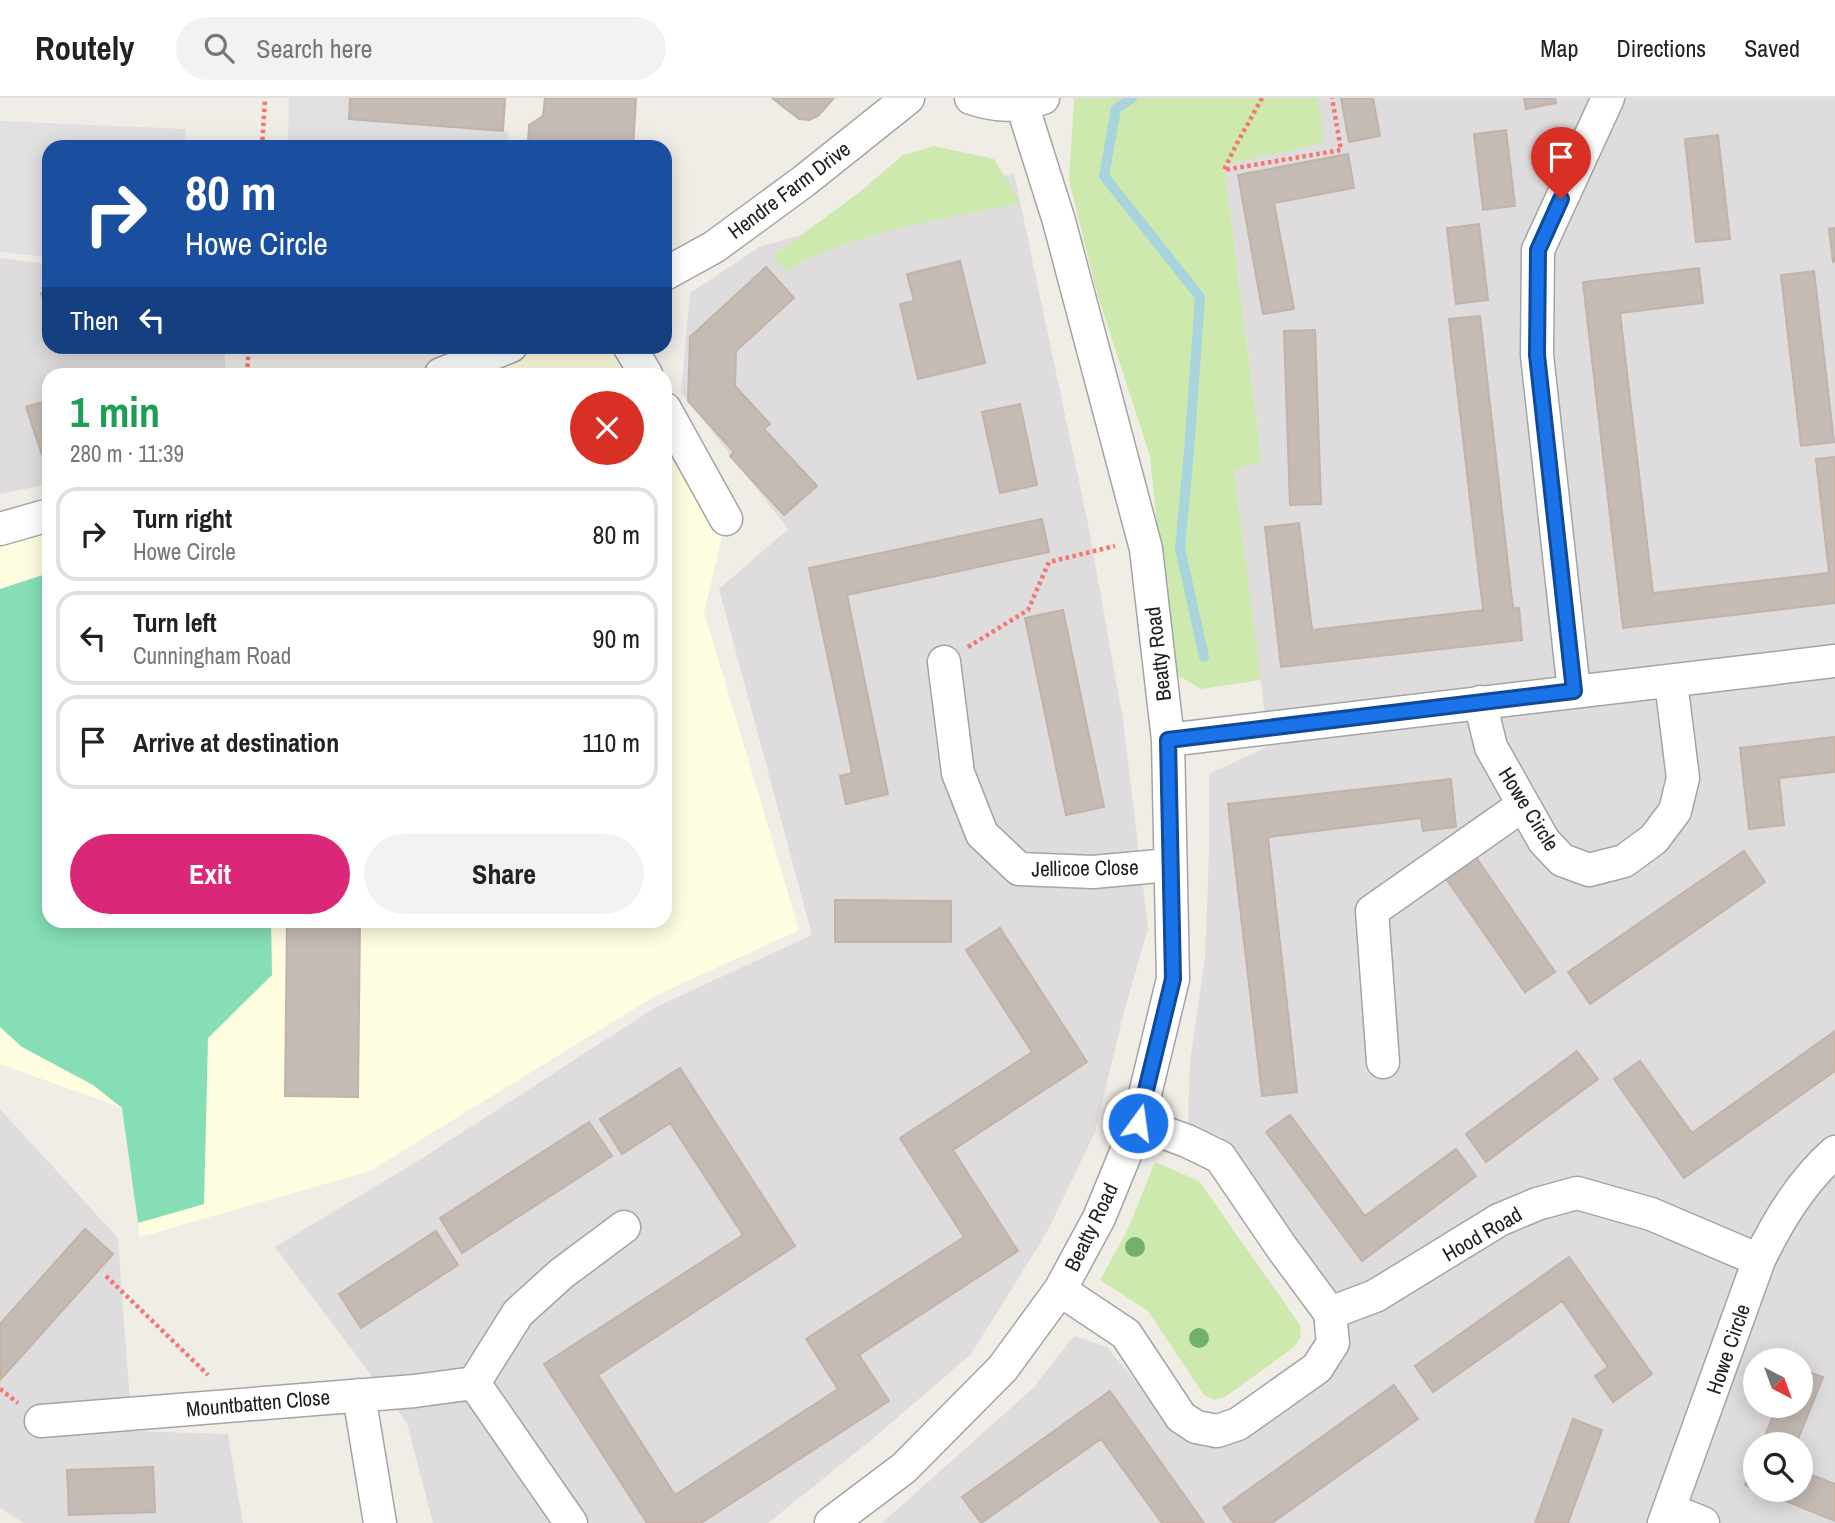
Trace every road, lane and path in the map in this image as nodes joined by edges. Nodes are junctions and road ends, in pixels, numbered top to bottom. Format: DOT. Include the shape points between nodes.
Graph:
graph roads {
  1 [pos="265,98"];
  2 [pos="908,98"];
  3 [pos="971,98"];
  4 [pos="1262,98"];
  5 [pos="1332,98"];
  6 [pos="1608,98"];
  7 [pos="1034,101"];
  8 [pos="262,140"];
  9 [pos="672,270"];
  10 [pos="491,354"];
  11 [pos="456,368"];
  12 [pos="672,422"];
  13 [pos="42,516"];
  14 [pos="726,519"];
  15 [pos="2,521"];
  16 [pos="1117,545"];
  17 [pos="1835,661"];
  18 [pos="944,662"];
  19 [pos="1671,682"];
  20 [pos="1574,691"];
  21 [pos="1480,702"];
  22 [pos="1168,740"];
  23 [pos="1522,805"];
  24 [pos="1169,865"];
  25 [pos="1384,1062"];
  26 [pos="1138,1123"];
  27 [pos="1835,1152"];
  28 [pos="624,1227"];
  29 [pos="1759,1260"];
  30 [pos="106,1276"];
  31 [pos="1059,1290"];
  32 [pos="1330,1313"];
  33 [pos="474,1383"];
  34 [pos="359,1395"];
  35 [pos="239,1405"];
  36 [pos="41,1421"];
  37 [pos="1667,1517"];
  38 [pos="380,1523"];
  39 [pos="571,1523"];
  40 [pos="831,1523"];
  41 [pos="1703,1523"];
  1 -- 8 [label="path"];
  2 -- 9 [label="street, Hendre Farm Drive" via="714,247"];
  3 -- 7 [label="street" via="993,106"];
  4 -- 5 [label="path" via="1224,170 1341,150"];
  6 -- 20 [label="street" via="1538,250 1537,355"];
  7 -- 22 [label="street, Beatty Road" via="1027,120 1059,222 1146,549"];
  10 -- 11 [label="street"];
  12 -- 14 [label="street"];
  13 -- 15 [label="street"];
  16 -- 18 [label="path" via="1049,562 1028,610"];
  17 -- 19 [label="street"];
  18 -- 24 [label="street, Jellicoe Close" via="958,773 982,834 1019,869 1093,872"];
  19 -- 20 [label="street"];
  19 -- 23 [label="street, Howe Circle" via="1683,778 1675,811 1654,839 1624,860 1589,870 1562,860"];
  20 -- 21 [label="street"];
  21 -- 22 [label="street"];
  21 -- 23 [label="street, Howe Circle" via="1491,747"];
  22 -- 24 [label="street, Beatty Road"];
  23 -- 25 [label="street" via="1372,911"];
  24 -- 26 [label="street, Beatty Road" via="1173,979"];
  26 -- 31 [label="street, Beatty Road" via="1099,1218"];
  26 -- 32 [label="street" via="1220,1157"];
  27 -- 29 [label="street, Howe Circle" via="1814,1171 1774,1228"];
  28 -- 33 [label="street" via="518,1313"];
  29 -- 32 [label="street, Hood Road" via="1651,1213 1577,1193 1499,1220 1375,1296"];
  29 -- 37 [label="street, Howe Circle"];
  30 -- 35 [label="path"];
  31 -- 32 [label="street" via="1126,1334 1181,1417 1196,1427 1216,1431 1238,1424 1317,1368 1333,1343"];
  31 -- 40 [label="street, Beatty Road" via="1003,1368 904,1468"];
  33 -- 34 [label="street, Mountbatten Close"];
  33 -- 39 [label="street"];
  34 -- 35 [label="street, Mountbatten Close"];
  34 -- 38 [label="street"];
  35 -- 36 [label="street, Mountbatten Close"];
  37 -- 41 [label="street"];
}
